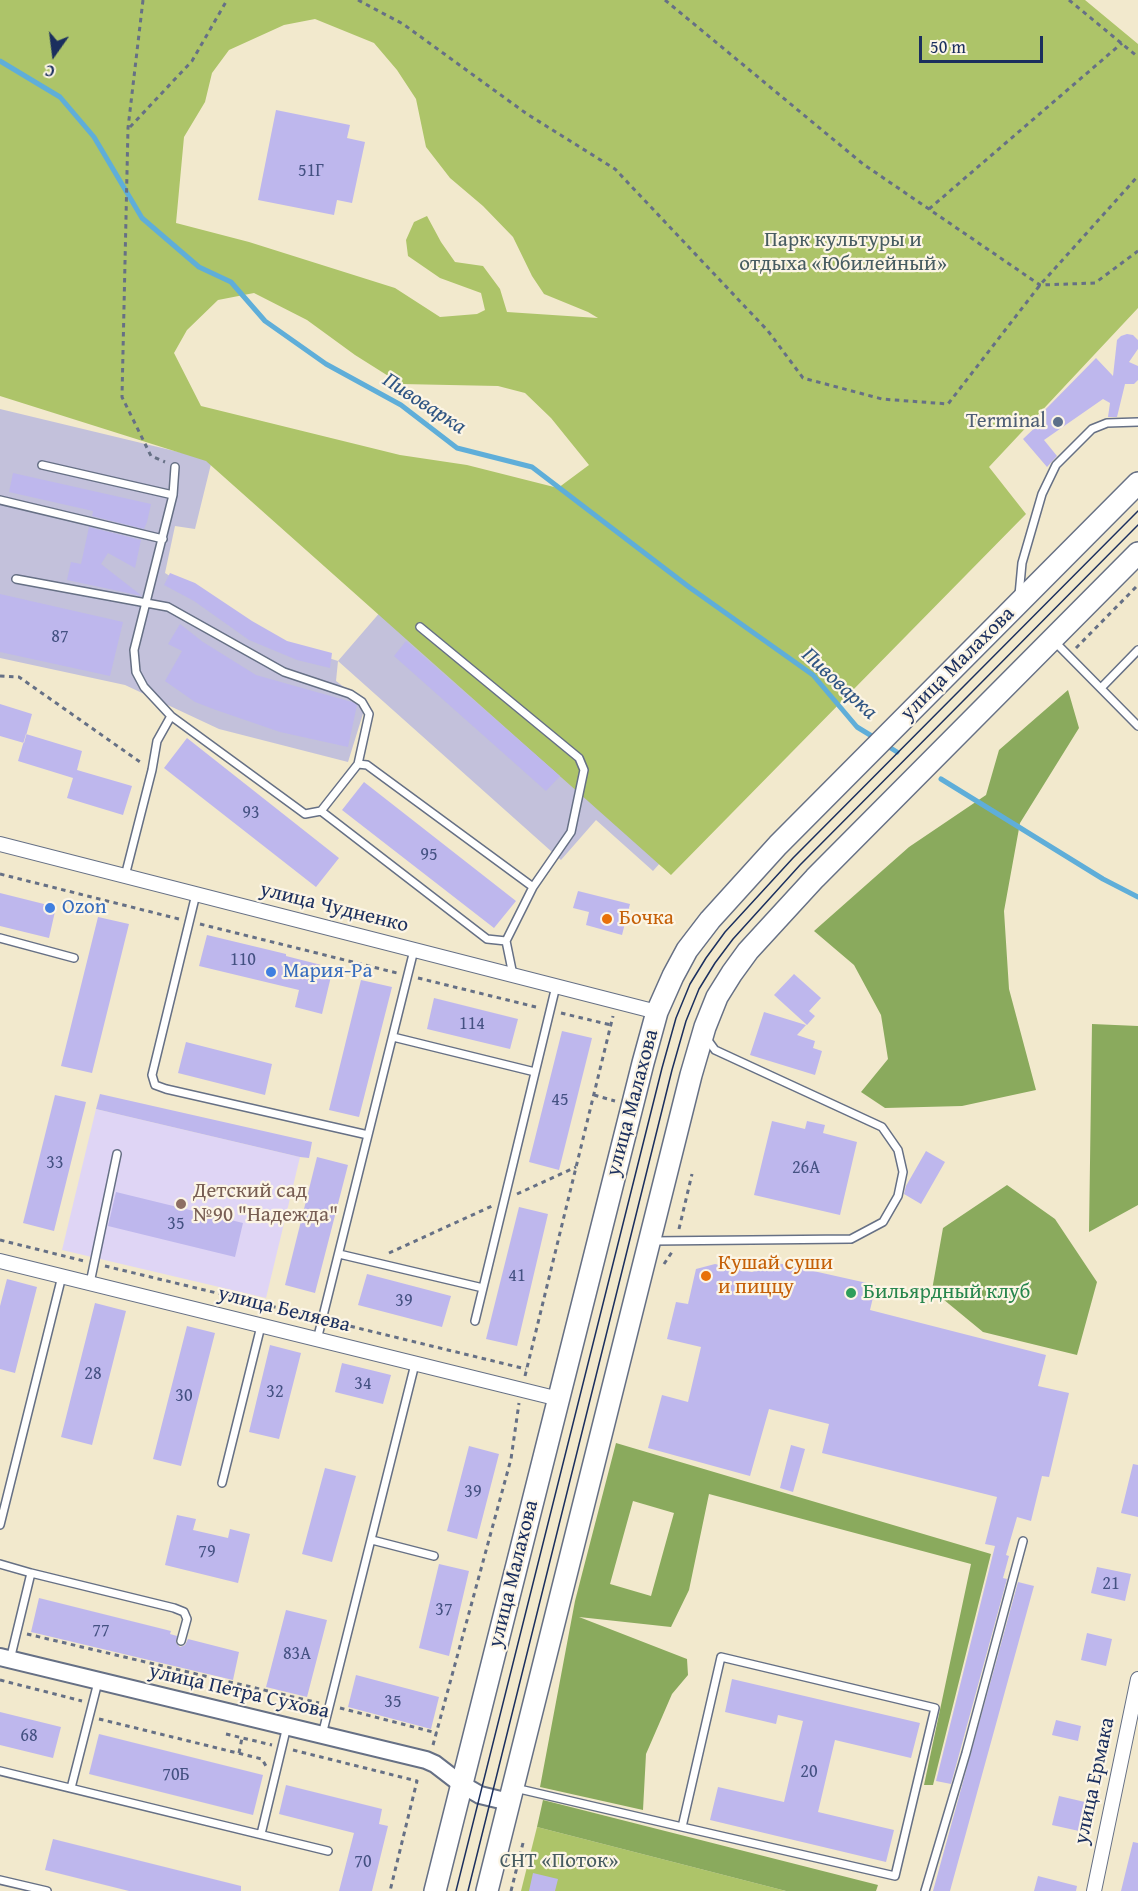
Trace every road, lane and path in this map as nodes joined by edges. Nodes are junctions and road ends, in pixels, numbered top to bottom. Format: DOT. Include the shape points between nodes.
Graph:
graph roads {
  1 [pos="142,0"];
  2 [pos="227,0"];
  3 [pos="358,0"];
  4 [pos="665,0"];
  5 [pos="1069,0"];
  6 [pos="1122,43"];
  7 [pos="1138,57"];
  8 [pos="128,128"];
  9 [pos="1138,176"];
  10 [pos="929,209"];
  11 [pos="1138,251"];
  12 [pos="1040,285"];
  13 [pos="1138,422"];
  14 [pos="42,465"];
  15 [pos="174,467"];
  16 [pos="1138,483"];
  17 [pos="173,495"];
  18 [pos="0,500"];
  19 [pos="163,539"];
  20 [pos="1138,553"];
  21 [pos="16,579"];
  22 [pos="1138,585"];
  23 [pos="1019,603"];
  24 [pos="146,604"];
  25 [pos="420,627"];
  26 [pos="1053,639"];
  27 [pos="1138,650"];
  28 [pos="1069,655"];
  29 [pos="0,676"];
  30 [pos="1101,688"];
  31 [pos="171,716"];
  32 [pos="1138,726"];
  33 [pos="358,764"];
  34 [pos="152,770"];
  35 [pos="321,811"];
  36 [pos="0,844"];
  37 [pos="0,874"];
  38 [pos="125,876"];
  39 [pos="533,887"];
  40 [pos="196,894"];
  41 [pos="189,921"];
  42 [pos="0,938"];
  43 [pos="506,941"];
  44 [pos="414,950"];
  45 [pos="74,958"];
  46 [pos="408,975"];
  47 [pos="513,975"];
  48 [pos="556,987"];
  49 [pos="616,1002"];
  50 [pos="550,1010"];
  51 [pos="657,1012"];
  52 [pos="611,1025"];
  53 [pos="705,1027"];
  54 [pos="393,1037"];
  55 [pos="535,1072"];
  56 [pos="594,1095"];
  57 [pos="615,1101"];
  58 [pos="368,1135"];
  59 [pos="117,1154"];
  60 [pos="576,1167"];
  61 [pos="504,1200"];
  62 [pos="0,1240"];
  63 [pos="650,1241"];
  64 [pos="339,1254"];
  65 [pos="0,1261"];
  66 [pos="371,1261"];
  67 [pos="94,1263"];
  68 [pos="62,1276"];
  69 [pos="90,1283"];
  70 [pos="483,1288"];
  71 [pos="322,1319"];
  72 [pos="475,1320"];
  73 [pos="261,1326"];
  74 [pos="317,1340"];
  75 [pos="415,1364"];
  76 [pos="526,1369"];
  77 [pos="521,1390"];
  78 [pos="559,1399"];
  79 [pos="222,1483"];
  80 [pos="0,1525"];
  81 [pos="372,1540"];
  82 [pos="1023,1541"];
  83 [pos="434,1556"];
  84 [pos="0,1564"];
  85 [pos="31,1573"];
  86 [pos="17,1632"];
  87 [pos="181,1641"];
  88 [pos="5,1658"];
  89 [pos="1138,1679"];
  90 [pos="0,1680"];
  91 [pos="98,1682"];
  92 [pos="92,1703"];
  93 [pos="330,1706"];
  94 [pos="89,1716"];
  95 [pos="287,1726"];
  96 [pos="437,1733"];
  97 [pos="226,1734"];
  98 [pos="322,1735"];
  99 [pos="242,1738"];
  100 [pos="433,1745"];
  101 [pos="282,1748"];
  102 [pos="239,1753"];
  103 [pos="0,1771"];
  104 [pos="274,1780"];
  105 [pos="460,1784"];
  106 [pos="71,1788"];
  107 [pos="511,1795"];
  108 [pos="682,1827"];
  109 [pos="261,1834"];
  110 [pos="523,1843"];
  111 [pos="328,1851"];
  112 [pos="0,1880"];
  113 [pos="46,1891"];
  114 [pos="390,1891"];
  115 [pos="435,1891"];
  116 [pos="487,1891"];
  117 [pos="511,1891"];
  118 [pos="925,1891"];
  119 [pos="1094,1891"];
  1 -- 8 [label="path"];
  2 -- 8 [label="path" via="192,61"];
  3 -- 12 [label="path" via="403,24 527,114 615,170 768,332 803,378 882,399 948,404"];
  4 -- 10 [label="path" via="863,164"];
  5 -- 6 [label="path"];
  6 -- 7 [label="path"];
  6 -- 10 [label="path"];
  8 -- 15 [label="path" via="122,397 151,456"];
  9 -- 12 [label="path"];
  10 -- 12 [label="path"];
  11 -- 12 [label="path" via="1095,283"];
  13 -- 23 [label="lane" via="1107,423 1092,429 1056,465 1042,494 1022,563"];
  14 -- 17 [label="lane"];
  15 -- 17 [label="lane"];
  16 -- 23 [label="main road, улица Малахова"];
  17 -- 19 [label="lane"];
  18 -- 19 [label="lane"];
  19 -- 24 [label="lane"];
  20 -- 26 [label="main road"];
  21 -- 24 [label="lane"];
  22 -- 28 [label="path"];
  23 -- 51 [label="main road, улица Малахова" via="724,904 687,950"];
  24 -- 31 [label="lane" via="134,650 136,672 144,687"];
  24 -- 33 [label="lane" via="168,607 284,672 350,694 362,702 369,714"];
  25 -- 39 [label="lane" via="579,758 584,770 571,832"];
  26 -- 28 [label="lane"];
  26 -- 53 [label="main road" via="770,927 732,973"];
  27 -- 30 [label="lane"];
  28 -- 30 [label="lane"];
  29 -- 34 [label="path" via="19,676"];
  30 -- 32 [label="lane"];
  31 -- 34 [label="lane" via="157,741"];
  31 -- 35 [label="lane" via="305,814"];
  33 -- 35 [label="lane"];
  33 -- 39 [label="lane" via="367,765"];
  34 -- 38 [label="lane"];
  35 -- 43 [label="lane" via="487,939"];
  36 -- 38 [label="street, улица Чудненко"];
  37 -- 41 [label="path"];
  38 -- 40 [label="street, улица Чудненко"];
  39 -- 43 [label="lane"];
  40 -- 41 [label="lane"];
  40 -- 44 [label="street, улица Чудненко"];
  41 -- 46 [label="path"];
  41 -- 58 [label="lane" via="152,1075 155,1084"];
  42 -- 45 [label="lane"];
  43 -- 47 [label="lane"];
  44 -- 46 [label="lane"];
  44 -- 47 [label="street, улица Чудненко"];
  46 -- 50 [label="path"];
  46 -- 54 [label="lane"];
  47 -- 48 [label="street, улица Чудненко"];
  48 -- 49 [label="street, улица Чудненко"];
  48 -- 50 [label="lane"];
  49 -- 51 [label="street, улица Чудненко"];
  49 -- 52 [label="path"];
  50 -- 52 [label="path"];
  50 -- 55 [label="lane"];
  51 -- 78 [label="main road, улица Малахова"];
  52 -- 56 [label="path"];
  53 -- 63 [label="main road"];
  53 -- 63 [label="lane" via="715,1050 882,1127 898,1150 903,1172 898,1196 883,1222 850,1239"];
  54 -- 55 [label="lane"];
  54 -- 58 [label="lane"];
  55 -- 61 [label="lane"];
  56 -- 57 [label="path"];
  56 -- 60 [label="path"];
  58 -- 64 [label="lane"];
  59 -- 67 [label="lane"];
  60 -- 61 [label="path"];
  60 -- 76 [label="path"];
  61 -- 66 [label="path"];
  61 -- 70 [label="lane"];
  62 -- 67 [label="path"];
  63 -- 107 [label="main road"];
  64 -- 66 [label="lane"];
  64 -- 71 [label="lane"];
  65 -- 68 [label="street, улица Беляева"];
  66 -- 70 [label="lane"];
  67 -- 69 [label="lane"];
  67 -- 71 [label="path"];
  68 -- 69 [label="street, улица Беляева"];
  68 -- 80 [label="lane"];
  69 -- 73 [label="street, улица Беляева"];
  70 -- 72 [label="lane"];
  71 -- 74 [label="lane"];
  71 -- 76 [label="path"];
  73 -- 74 [label="street, улица Беляева"];
  73 -- 79 [label="lane"];
  74 -- 75 [label="street, улица Беляева"];
  75 -- 77 [label="street, улица Беляева"];
  75 -- 81 [label="lane"];
  76 -- 77 [label="path"];
  77 -- 78 [label="street, улица Беляева"];
  77 -- 96 [label="path" via="511,1459"];
  78 -- 105 [label="main road, улица Малахова"];
  81 -- 83 [label="lane"];
  81 -- 93 [label="lane"];
  82 -- 118 [label="lane"];
  84 -- 85 [label="lane"];
  85 -- 86 [label="lane"];
  85 -- 87 [label="lane" via="184,1612 187,1619"];
  86 -- 88 [label="lane"];
  86 -- 93 [label="path"];
  88 -- 91 [label="street, улица Петра Сухова"];
  89 -- 119 [label="street, улица Ермака"];
  90 -- 92 [label="path"];
  91 -- 92 [label="lane"];
  91 -- 95 [label="street, улица Петра Сухова"];
  92 -- 94 [label="lane"];
  93 -- 96 [label="path"];
  93 -- 98 [label="lane"];
  94 -- 102 [label="path"];
  94 -- 106 [label="lane"];
  95 -- 98 [label="street, улица Петра Сухова"];
  95 -- 101 [label="lane"];
  96 -- 100 [label="path"];
  97 -- 99 [label="path"];
  98 -- 105 [label="street, улица Петра Сухова" via="426,1760"];
  99 -- 101 [label="path"];
  99 -- 102 [label="path"];
  101 -- 104 [label="lane"];
  101 -- 114 [label="path" via="417,1781"];
  102 -- 104 [label="path" via="262,1759"];
  103 -- 106 [label="lane"];
  104 -- 109 [label="lane"];
  105 -- 107 [label="street, улица Петра Сухова" via="480,1795"];
  105 -- 115 [label="main road, улица Малахова"];
  106 -- 109 [label="lane"];
  107 -- 108 [label="lane"];
  107 -- 116 [label="main road"];
  108 -- 108 [label="lane" via="894,1876 935,1708 722,1657"];
  109 -- 111 [label="lane"];
  110 -- 117 [label="path"];
  112 -- 113 [label="lane"];
}
